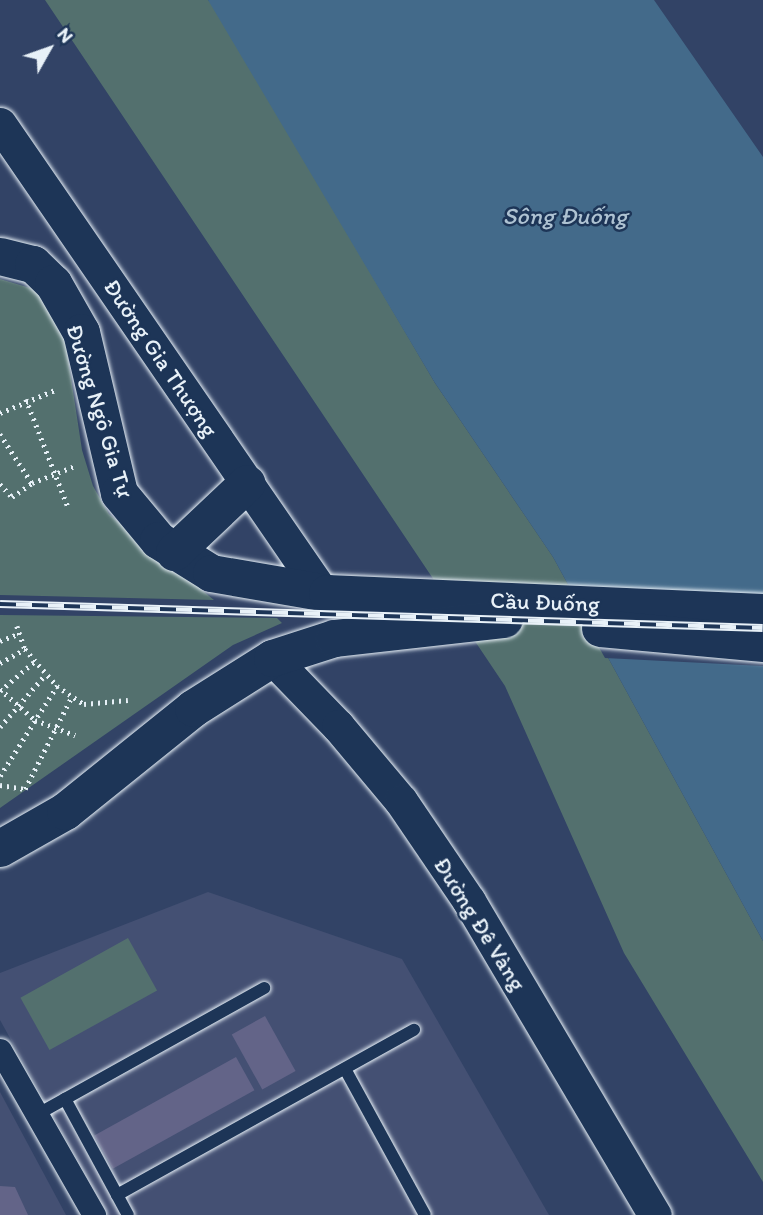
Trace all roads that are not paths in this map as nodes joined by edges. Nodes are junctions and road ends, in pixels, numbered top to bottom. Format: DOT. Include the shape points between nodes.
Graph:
graph roads {
  1 [pos="0,124"];
  2 [pos="0,256"];
  3 [pos="247,483"];
  4 [pos="174,552"];
  5 [pos="324,592"];
  6 [pos="763,612"];
  7 [pos="763,643"];
  8 [pos="272,659"];
  9 [pos="0,848"];
  10 [pos="264,988"];
  11 [pos="414,1030"];
  12 [pos="0,1050"];
  13 [pos="345,1069"];
  14 [pos="65,1099"];
  15 [pos="38,1114"];
  16 [pos="117,1195"];
  17 [pos="94,1215"];
  18 [pos="128,1215"];
  19 [pos="425,1215"];
  20 [pos="655,1215"];
  1 -- 3 [label="main road, Đường Gia Thượng"];
  2 -- 4 [label="main road, Đường Ngô Gia Tự" via="33,264 53,283 81,332 119,493 135,516"];
  3 -- 4 [label="main road"];
  3 -- 5 [label="main road, Đường Gia Thượng"];
  4 -- 5 [label="main road, Đường Ngô Gia Tự" via="211,573"];
  5 -- 6 [label="main road, Cầu Đuống"];
  7 -- 8 [label="main road, Cầu Đuống" via="501,619 334,638"];
  8 -- 9 [label="main road" via="193,708 65,811"];
  8 -- 20 [label="main road, Đường Đê Vàng" via="338,726 401,801 469,901"];
  10 -- 14 [label="lane"];
  11 -- 13 [label="lane"];
  12 -- 15 [label="street"];
  13 -- 16 [label="lane"];
  13 -- 19 [label="lane"];
  14 -- 15 [label="lane"];
  14 -- 16 [label="lane"];
  15 -- 17 [label="street"];
  16 -- 18 [label="lane"];
}
